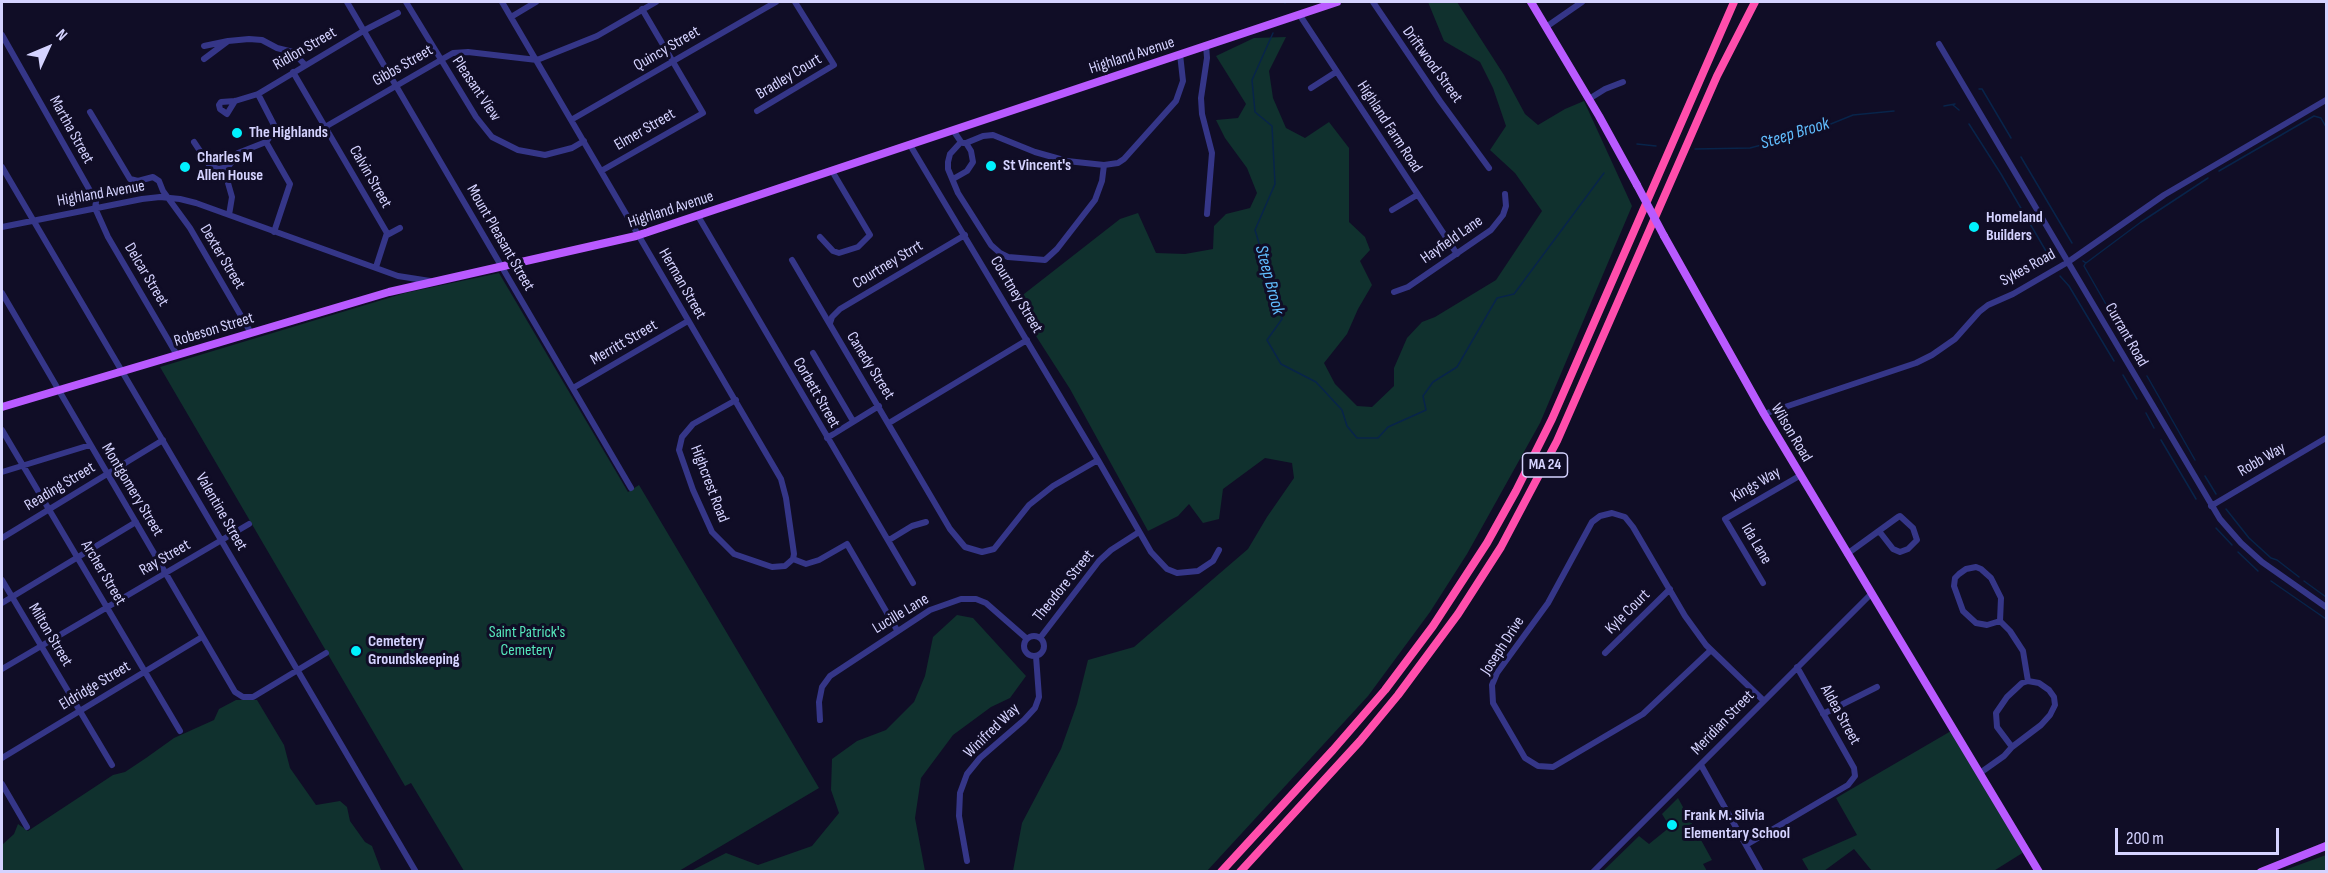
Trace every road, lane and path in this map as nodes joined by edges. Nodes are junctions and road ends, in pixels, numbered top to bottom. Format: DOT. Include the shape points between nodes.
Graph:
graph roads {
  1 [pos="347,2"];
  2 [pos="406,2"];
  3 [pos="502,2"];
  4 [pos="536,2"];
  5 [pos="656,2"];
  6 [pos="776,2"];
  7 [pos="795,2"];
  8 [pos="1337,2"];
  9 [pos="1373,2"];
  10 [pos="1531,2"];
  11 [pos="1582,2"];
  12 [pos="1734,2"];
  13 [pos="1755,2"];
  14 [pos="642,9"];
  15 [pos="398,13"];
  16 [pos="1299,14"];
  17 [pos="510,17"];
  18 [pos="1546,27"];
  19 [pos="365,30"];
  20 [pos="2,35"];
  21 [pos="228,41"];
  22 [pos="1939,44"];
  23 [pos="1206,45"];
  24 [pos="204,46"];
  25 [pos="1180,54"];
  26 [pos="204,59"];
  27 [pos="440,60"];
  28 [pos="537,60"];
  29 [pos="674,61"];
  30 [pos="305,65"];
  31 [pos="293,72"];
  32 [pos="1336,72"];
  33 [pos="1623,82"];
  34 [pos="396,86"];
  35 [pos="1311,88"];
  36 [pos="258,94"];
  37 [pos="1589,99"];
  38 [pos="2326,100"];
  39 [pos="235,101"];
  40 [pos="757,111"];
  41 [pos="90,112"];
  42 [pos="571,120"];
  43 [pos="325,127"];
  44 [pos="953,130"];
  45 [pos="584,141"];
  46 [pos="194,142"];
  47 [pos="266,142"];
  48 [pos="964,143"];
  49 [pos="910,145"];
  50 [pos="1104,165"];
  51 [pos="2,166"];
  52 [pos="228,167"];
  53 [pos="1489,168"];
  54 [pos="601,171"];
  55 [pos="832,171"];
  56 [pos="953,179"];
  57 [pos="1505,194"];
  58 [pos="1417,195"];
  59 [pos="168,198"];
  60 [pos="95,208"];
  61 [pos="1392,210"];
  62 [pos="1207,214"];
  63 [pos="229,215"];
  64 [pos="698,216"];
  65 [pos="33,220"];
  66 [pos="2,227"];
  67 [pos="400,228"];
  68 [pos="274,232"];
  69 [pos="387,235"];
  70 [pos="638,235"];
  71 [pos="965,235"];
  72 [pos="820,237"];
  73 [pos="1457,254"];
  74 [pos="792,260"];
  75 [pos="2068,262"];
  76 [pos="501,265"];
  77 [pos="376,267"];
  78 [pos="434,280"];
  79 [pos="1394,292"];
  80 [pos="2,293"];
  81 [pos="688,321"];
  82 [pos="830,323"];
  83 [pos="251,333"];
  84 [pos="1027,340"];
  85 [pos="813,353"];
  86 [pos="177,355"];
  87 [pos="122,371"];
  88 [pos="573,388"];
  89 [pos="58,390"];
  90 [pos="736,400"];
  91 [pos="879,406"];
  92 [pos="2,407"];
  93 [pos="1764,414"];
  94 [pos="853,421"];
  95 [pos="889,423"];
  96 [pos="2,430"];
  97 [pos="826,438"];
  98 [pos="2326,438"];
  99 [pos="163,440"];
  100 [pos="90,445"];
  101 [pos="1098,460"];
  102 [pos="23,466"];
  103 [pos="2,472"];
  104 [pos="108,474"];
  105 [pos="1800,475"];
  106 [pos="631,488"];
  107 [pos="2211,506"];
  108 [pos="49,510"];
  109 [pos="1725,519"];
  110 [pos="136,522"];
  111 [pos="926,522"];
  112 [pos="249,524"];
  113 [pos="1879,531"];
  114 [pos="1140,532"];
  115 [pos="2,538"];
  116 [pos="222,540"];
  117 [pos="889,540"];
  118 [pos="1219,550"];
  119 [pos="1847,554"];
  120 [pos="78,558"];
  121 [pos="793,559"];
  122 [pos="165,573"];
  123 [pos="2,580"];
  124 [pos="913,583"];
  125 [pos="1763,583"];
  126 [pos="1670,589"];
  127 [pos="1871,594"];
  128 [pos="12,597"];
  129 [pos="2,603"];
  130 [pos="108,607"];
  131 [pos="2326,607"];
  132 [pos="2000,621"];
  133 [pos="897,630"];
  134 [pos="202,637"];
  135 [pos="1026,638"];
  136 [pos="1040,638"];
  137 [pos="41,645"];
  138 [pos="1711,650"];
  139 [pos="326,653"];
  140 [pos="1605,653"];
  141 [pos="1036,656"];
  142 [pos="1797,667"];
  143 [pos="2,669"];
  144 [pos="297,669"];
  145 [pos="145,672"];
  146 [pos="2028,681"];
  147 [pos="1877,687"];
  148 [pos="1764,700"];
  149 [pos="80,711"];
  150 [pos="1824,714"];
  151 [pos="820,720"];
  152 [pos="180,731"];
  153 [pos="2012,747"];
  154 [pos="2,758"];
  155 [pos="112,765"];
  156 [pos="1701,765"];
  157 [pos="1980,773"];
  158 [pos="2,784"];
  159 [pos="27,827"];
  160 [pos="1746,845"];
  161 [pos="2326,846"];
  162 [pos="967,861"];
  163 [pos="416,872"];
  164 [pos="1221,872"];
  165 [pos="1240,872"];
  166 [pos="1593,872"];
  167 [pos="1761,872"];
  168 [pos="2039,872"];
  169 [pos="2261,872"];
  1 -- 19 [label="street, Mount Pleasant Street"];
  2 -- 27 [label="street, Pleasant View"];
  3 -- 17 [label="street, Herman Street"];
  4 -- 17 [label="street"];
  5 -- 14 [label="street"];
  6 -- 29 [label="street, Quincy Street"];
  7 -- 40 [label="street, Bradley Court" via="834,65"];
  8 -- 16 [label="main road, Highland Avenue"];
  9 -- 53 [label="street, Driftwood Street"];
  10 -- 18 [label="main road, Wilson Road"];
  11 -- 18 [label="street"];
  12 -- 164 [label="highway, MA 24" via="1552,419 1487,543 1385,690"];
  13 -- 165 [label="highway, MA 24" via="1717,76 1552,450 1501,547 1398,695"];
  14 -- 28 [label="street" via="597,36"];
  14 -- 29 [label="street"];
  15 -- 19 [label="street, Ridlon Street"];
  16 -- 23 [label="main road, Highland Avenue"];
  16 -- 32 [label="street, Highland Farm Road"];
  17 -- 28 [label="street, Herman Street"];
  18 -- 37 [label="main road, Wilson Road"];
  19 -- 30 [label="street, Ridlon Street"];
  19 -- 34 [label="street, Mount Pleasant Street"];
  20 -- 60 [label="street, Martha Street" via="93,196"];
  21 -- 24 [label="street"];
  21 -- 26 [label="street"];
  21 -- 30 [label="street" via="262,40 293,52"];
  22 -- 75 [label="street, Currant Road"];
  23 -- 25 [label="main road, Highland Avenue"];
  23 -- 62 [label="street" via="1201,102 1212,161"];
  25 -- 44 [label="main road, Highland Avenue"];
  25 -- 50 [label="street" via="1183,81 1176,101 1124,159"];
  27 -- 28 [label="street, Gibbs Street" via="459,52"];
  27 -- 34 [label="street, Gibbs Street"];
  27 -- 45 [label="street, Pleasant View" via="485,129 505,145 545,155"];
  28 -- 42 [label="street, Herman Street"];
  29 -- 42 [label="street, Quincy Street"];
  29 -- 54 [label="street, Elmer Street" via="703,113"];
  30 -- 31 [label="street, Ridlon Street"];
  31 -- 36 [label="street, Ridlon Street"];
  31 -- 43 [label="street, Calvin Street"];
  32 -- 35 [label="street"];
  32 -- 58 [label="street, Highland Farm Road"];
  33 -- 37 [label="street"];
  34 -- 43 [label="street, Gibbs Street"];
  34 -- 76 [label="street, Mount Pleasant Street"];
  36 -- 39 [label="street, Ridlon Street"];
  36 -- 47 [label="street" via="274,125"];
  37 -- 93 [label="main road, Wilson Road, bridge"];
  38 -- 75 [label="street, Sykes Road" via="2164,195"];
  41 -- 59 [label="street, Dexter Street" via="130,179 153,177"];
  42 -- 45 [label="street, Herman Street"];
  43 -- 69 [label="street, Calvin Street"];
  44 -- 48 [label="street"];
  44 -- 49 [label="main road, Highland Avenue"];
  45 -- 54 [label="street, Herman Street"];
  46 -- 52 [label="street" via="210,166"];
  47 -- 52 [label="street" via="238,153"];
  47 -- 68 [label="street" via="290,184"];
  48 -- 50 [label="street" via="993,135 1067,161"];
  48 -- 56 [label="street" via="952,152 948,162"];
  48 -- 56 [label="street" via="973,154 972,165"];
  49 -- 55 [label="main road, Highland Avenue"];
  49 -- 71 [label="street, Courtney Street"];
  50 -- 56 [label="street" via="1095,200 1043,261 1011,257 996,250"];
  51 -- 65 [label="street, Valentine Street"];
  52 -- 63 [label="street" via="226,176 232,197"];
  54 -- 70 [label="street, Herman Street"];
  55 -- 64 [label="main road, Highland Avenue"];
  55 -- 72 [label="street" via="870,236 854,249 839,253"];
  57 -- 73 [label="street, Hayfield Lane" via="1506,206 1498,223"];
  58 -- 61 [label="street"];
  58 -- 73 [label="street, Highland Farm Road"];
  59 -- 60 [label="street, Highland Avenue"];
  59 -- 63 [label="street, Highland Avenue"];
  59 -- 83 [label="street, Dexter Street" via="190,228"];
  60 -- 65 [label="street, Highland Avenue"];
  60 -- 86 [label="street, Delcar Street"];
  63 -- 68 [label="street, Highland Avenue"];
  64 -- 70 [label="main road, Highland Avenue"];
  64 -- 97 [label="street, Corbett Street"];
  65 -- 66 [label="street, Highland Avenue"];
  65 -- 87 [label="street, Valentine Street"];
  67 -- 69 [label="street"];
  68 -- 77 [label="street, Highland Avenue"];
  69 -- 77 [label="street"];
  70 -- 76 [label="main road, Highland Avenue"];
  70 -- 81 [label="street, Herman Street"];
  71 -- 82 [label="street, Courtney Strrt" via="843,307"];
  71 -- 84 [label="street, Courtney Street"];
  73 -- 79 [label="street, Hayfield Lane"];
  74 -- 82 [label="street, Canedy Street"];
  75 -- 93 [label="street, Sykes Road" via="1982,309 1954,340 1920,361"];
  75 -- 107 [label="street, Currant Road"];
  76 -- 78 [label="main road, Highland Avenue"];
  76 -- 88 [label="street, Mount Pleasant Street"];
  77 -- 78 [label="street, Highland Avenue" via="406,278"];
  78 -- 83 [label="main road, Robeson Street"];
  80 -- 89 [label="street, Montgomery Street"];
  81 -- 88 [label="street, Merritt Street"];
  81 -- 90 [label="street, Herman Street"];
  82 -- 91 [label="street, Canedy Street"];
  83 -- 86 [label="main road, Robeson Street"];
  84 -- 95 [label="street"];
  84 -- 101 [label="street, Courtney Street"];
  85 -- 94 [label="street"];
  86 -- 87 [label="main road, Robeson Street"];
  87 -- 89 [label="main road, Robeson Street"];
  87 -- 99 [label="street, Valentine Street"];
  88 -- 106 [label="street, Mount Pleasant Street"];
  89 -- 92 [label="main road, Robeson Street"];
  89 -- 100 [label="street, Montgomery Street"];
  90 -- 121 [label="street, Herman Street" via="782,482"];
  90 -- 121 [label="street, Highcrest Road" via="696,423 682,438 679,450 689,479 710,529 731,551 772,567 782,567"];
  91 -- 94 [label="street"];
  91 -- 95 [label="street, Canedy Street"];
  93 -- 105 [label="main road, Wilson Road"];
  94 -- 97 [label="street"];
  95 -- 101 [label="street" via="954,536 965,547 982,552 996,546 1024,509 1053,486"];
  96 -- 102 [label="street, Archer Street"];
  97 -- 117 [label="street, Corbett Street"];
  98 -- 107 [label="street, Robb Way"];
  99 -- 104 [label="street, Reading Street"];
  99 -- 116 [label="street, Valentine Street"];
  100 -- 102 [label="street"];
  100 -- 104 [label="street, Montgomery Street"];
  101 -- 114 [label="street, Courtney Street"];
  102 -- 103 [label="street"];
  102 -- 108 [label="street, Archer Street"];
  104 -- 108 [label="street, Reading Street"];
  104 -- 110 [label="street, Montgomery Street"];
  105 -- 109 [label="street, Kings Way"];
  105 -- 119 [label="main road, Wilson Road"];
  107 -- 131 [label="street, Currant Road" via="2248,550"];
  108 -- 115 [label="street, Reading Street"];
  108 -- 120 [label="street, Archer Street"];
  109 -- 125 [label="street, Ida Lane"];
  110 -- 120 [label="street"];
  110 -- 122 [label="street, Montgomery Street"];
  111 -- 117 [label="street"];
  112 -- 116 [label="street, Ray Street"];
  113 -- 113 [label="street" via="1901,516 1917,538 1913,546 1900,552"];
  113 -- 119 [label="street"];
  114 -- 118 [label="street, Courtney Street" via="1158,562 1177,573 1205,567"];
  114 -- 136 [label="street, Theodore Street" via="1099,561"];
  116 -- 122 [label="street, Ray Street"];
  116 -- 144 [label="street, Valentine Street"];
  117 -- 124 [label="street, Corbett Street"];
  119 -- 127 [label="main road, Wilson Road"];
  120 -- 128 [label="street"];
  120 -- 130 [label="street, Archer Street"];
  121 -- 133 [label="street, Highcrest Road" via="806,564 847,544"];
  122 -- 130 [label="street, Ray Street"];
  122 -- 134 [label="street, Montgomery Street"];
  123 -- 128 [label="street, Milton Street"];
  126 -- 138 [label="street, Joseph Drive"];
  126 -- 138 [label="street, Joseph Drive" via="1625,517 1609,513 1592,522 1550,598 1493,682 1495,707 1522,753 1538,766 1560,764 1643,714"];
  126 -- 140 [label="street, Kyle Court"];
  127 -- 142 [label="street, Meridian Street"];
  127 -- 157 [label="main road, Wilson Road"];
  128 -- 129 [label="street"];
  128 -- 137 [label="street, Milton Street"];
  130 -- 137 [label="street, Ray Street"];
  130 -- 145 [label="street, Archer Street"];
  132 -- 132 [label="street" via="1980,624 1967,616 1954,589 1959,574 1976,567 1991,578 2001,598"];
  132 -- 146 [label="street" via="2020,645"];
  133 -- 135 [label="street, Lucille Lane" via="930,610 970,598 986,603"];
  133 -- 151 [label="street, Lucille Lane" via="830,676 822,687"];
  134 -- 144 [label="street, Montgomery Street" via="233,690 243,697 259,694"];
  134 -- 145 [label="street, Eldridge Street"];
  135 -- 136 [label="street"];
  135 -- 141 [label="street" via="1025,651"];
  136 -- 141 [label="street" via="1044,648"];
  137 -- 143 [label="street, Ray Street"];
  137 -- 149 [label="street, Milton Street"];
  138 -- 148 [label="street, Joseph Drive"];
  139 -- 144 [label="street"];
  141 -- 162 [label="street, Winifred Way" via="1039,697 1035,708 980,758 967,774 960,793 959,816"];
  142 -- 148 [label="street, Meridian Street"];
  142 -- 150 [label="street, Aldea Street"];
  144 -- 163 [label="street, Valentine Street"];
  145 -- 149 [label="street, Eldridge Street"];
  145 -- 152 [label="street, Archer Street"];
  146 -- 153 [label="street" via="2004,699 1996,713 1999,730"];
  146 -- 153 [label="street" via="2049,690 2055,705 2044,723"];
  147 -- 150 [label="street"];
  148 -- 156 [label="street, Meridian Street"];
  149 -- 154 [label="street, Eldridge Street"];
  149 -- 155 [label="street, Milton Street"];
  150 -- 160 [label="street, Aldea Street" via="1855,776 1848,785"];
  153 -- 157 [label="street"];
  156 -- 160 [label="street"];
  156 -- 166 [label="street, Meridian Street"];
  157 -- 168 [label="main road, Wilson Road"];
  158 -- 159 [label="street"];
  160 -- 167 [label="street"];
  161 -- 169 [label="main road"];
}
